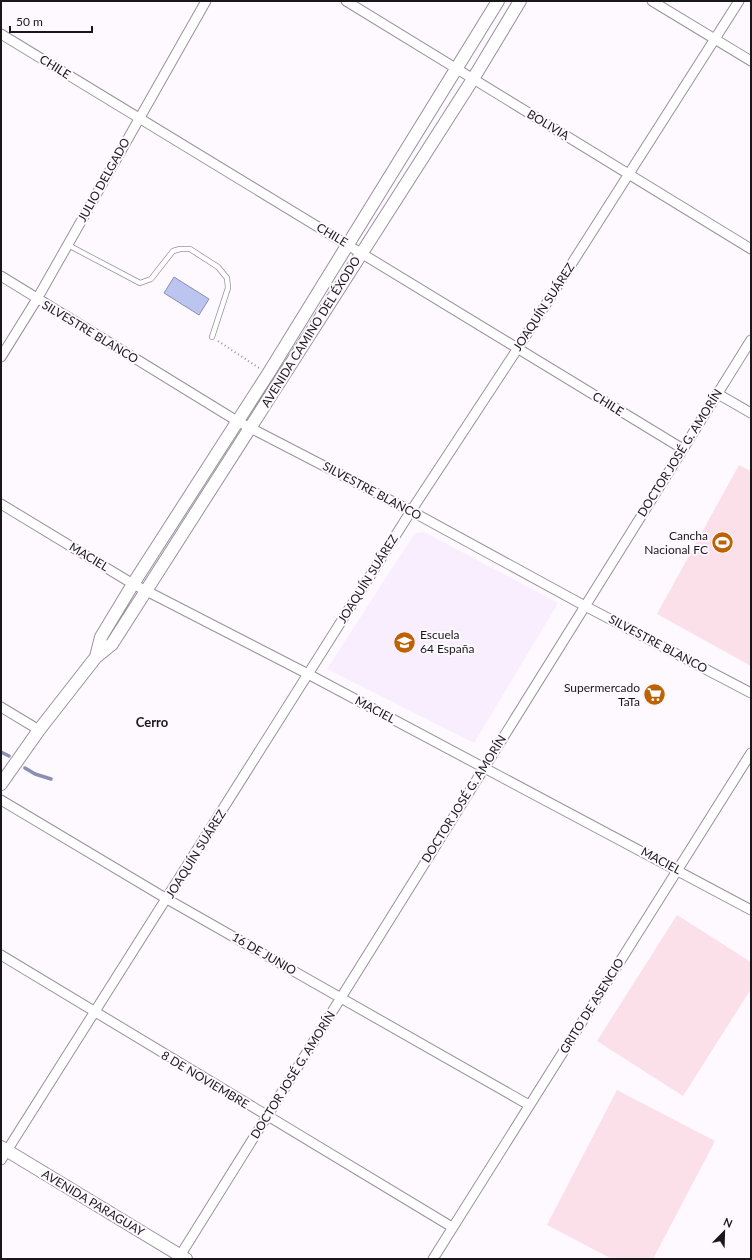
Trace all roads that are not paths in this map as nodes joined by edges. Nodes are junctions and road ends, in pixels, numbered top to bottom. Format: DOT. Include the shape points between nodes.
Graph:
graph roads {
  1 [pos="206,1"];
  2 [pos="346,1"];
  3 [pos="498,1"];
  4 [pos="520,1"];
  5 [pos="652,1"];
  6 [pos="739,1"];
  7 [pos="1,34"];
  8 [pos="715,39"];
  9 [pos="751,61"];
  10 [pos="457,69"];
  11 [pos="473,79"];
  12 [pos="138,119"];
  13 [pos="629,175"];
  14 [pos="68,245"];
  15 [pos="348,245"];
  16 [pos="751,249"];
  17 [pos="361,252"];
  18 [pos="1,276"];
  19 [pos="37,300"];
  20 [pos="212,336"];
  21 [pos="751,340"];
  22 [pos="518,348"];
  23 [pos="1,357"];
  24 [pos="718,394"];
  25 [pos="751,413"];
  26 [pos="237,421"];
  27 [pos="250,428"];
  28 [pos="683,449"];
  29 [pos="1,504"];
  30 [pos="411,511"];
  31 [pos="133,584"];
  32 [pos="147,591"];
  33 [pos="585,606"];
  34 [pos="96,657"];
  35 [pos="308,674"];
  36 [pos="751,693"];
  37 [pos="1,707"];
  38 [pos="39,730"];
  39 [pos="751,753"];
  40 [pos="484,769"];
  41 [pos="1,784"];
  42 [pos="1,800"];
  43 [pos="678,870"];
  44 [pos="168,899"];
  45 [pos="751,910"];
  46 [pos="1,955"];
  47 [pos="341,998"];
  48 [pos="95,1013"];
  49 [pos="529,1105"];
  50 [pos="267,1117"];
  51 [pos="3,1153"];
  52 [pos="452,1227"];
  53 [pos="182,1258"];
  54 [pos="432,1259"];
  1 -- 12 [label="street, JULIO DELGADO"];
  2 -- 10 [label="street, BOLIVIA"];
  3 -- 10 [label="street, AVENIDA CAMINO DEL ÉXODO"];
  4 -- 11 [label="street, AVENIDA CAMINO DEL ÉXODO"];
  5 -- 8 [label="street"];
  6 -- 8 [label="street, JOAQUÍN SUÁREZ"];
  7 -- 12 [label="street, CHILE"];
  8 -- 9 [label="street"];
  8 -- 13 [label="street, JOAQUÍN SUÁREZ"];
  10 -- 11 [label="street, BOLIVIA"];
  10 -- 15 [label="street, AVENIDA CAMINO DEL ÉXODO"];
  11 -- 13 [label="street, BOLIVIA"];
  11 -- 17 [label="street, AVENIDA CAMINO DEL ÉXODO"];
  12 -- 14 [label="street, JULIO DELGADO"];
  12 -- 15 [label="street, CHILE"];
  13 -- 16 [label="street, BOLIVIA"];
  13 -- 22 [label="street, JOAQUÍN SUÁREZ"];
  14 -- 19 [label="street, JULIO DELGADO"];
  14 -- 20 [label="lane" via="140,283 151,279 173,251 180,249 190,250 218,267 227,278 228,288"];
  15 -- 17 [label="street, CHILE"];
  15 -- 26 [label="street, AVENIDA CAMINO DEL ÉXODO"];
  17 -- 22 [label="street, CHILE"];
  17 -- 27 [label="street, AVENIDA CAMINO DEL ÉXODO"];
  18 -- 19 [label="street, SILVESTRE BLANCO"];
  19 -- 23 [label="street, JULIO DELGADO"];
  19 -- 26 [label="street, SILVESTRE BLANCO"];
  21 -- 24 [label="street, DOCTOR JOSÉ G. AMORÍN"];
  22 -- 28 [label="street, CHILE"];
  22 -- 30 [label="street, JOAQUÍN SUÁREZ"];
  24 -- 25 [label="street"];
  24 -- 28 [label="street, DOCTOR JOSÉ G. AMORÍN"];
  26 -- 27 [label="street, SILVESTRE BLANCO"];
  26 -- 31 [label="street, AVENIDA CAMINO DEL ÉXODO"];
  27 -- 30 [label="street, SILVESTRE BLANCO"];
  27 -- 32 [label="street, AVENIDA CAMINO DEL ÉXODO"];
  28 -- 33 [label="street, DOCTOR JOSÉ G. AMORÍN"];
  29 -- 31 [label="street, MACIEL"];
  30 -- 33 [label="street, SILVESTRE BLANCO"];
  30 -- 35 [label="street, JOAQUÍN SUÁREZ"];
  31 -- 32 [label="street, MACIEL"];
  31 -- 34 [label="street, AVENIDA CAMINO DEL ÉXODO" via="101,637"];
  32 -- 34 [label="street, AVENIDA CAMINO DEL ÉXODO" via="112,644"];
  32 -- 35 [label="street, MACIEL"];
  33 -- 36 [label="street, SILVESTRE BLANCO"];
  33 -- 40 [label="street, DOCTOR JOSÉ G. AMORÍN"];
  34 -- 38 [label="street, AVENIDA CAMINO DEL ÉXODO"];
  35 -- 40 [label="street, MACIEL"];
  35 -- 44 [label="street, JOAQUÍN SUÁREZ"];
  37 -- 38 [label="street"];
  38 -- 41 [label="street, AVENIDA CAMINO DEL ÉXODO"];
  39 -- 43 [label="street, GRITO DE ASENCIO"];
  40 -- 43 [label="street, MACIEL"];
  40 -- 47 [label="street, DOCTOR JOSÉ G. AMORÍN"];
  42 -- 44 [label="street, 16 DE JUNIO"];
  43 -- 45 [label="street, MACIEL"];
  43 -- 49 [label="street, GRITO DE ASENCIO"];
  44 -- 47 [label="street, 16 DE JUNIO"];
  44 -- 48 [label="street, JOAQUÍN SUÁREZ"];
  46 -- 48 [label="street, 8 DE NOVIEMBRE"];
  47 -- 49 [label="street, 16 DE JUNIO"];
  47 -- 50 [label="street, DOCTOR JOSÉ G. AMORÍN"];
  48 -- 50 [label="street, 8 DE NOVIEMBRE"];
  48 -- 51 [label="street, JOAQUÍN SUÁREZ"];
  49 -- 52 [label="street, GRITO DE ASENCIO"];
  50 -- 52 [label="street, 8 DE NOVIEMBRE"];
  50 -- 53 [label="street, DOCTOR JOSÉ G. AMORÍN"];
  51 -- 53 [label="street, AVENIDA PARAGUAY"];
  52 -- 54 [label="street, GRITO DE ASENCIO"];
}
